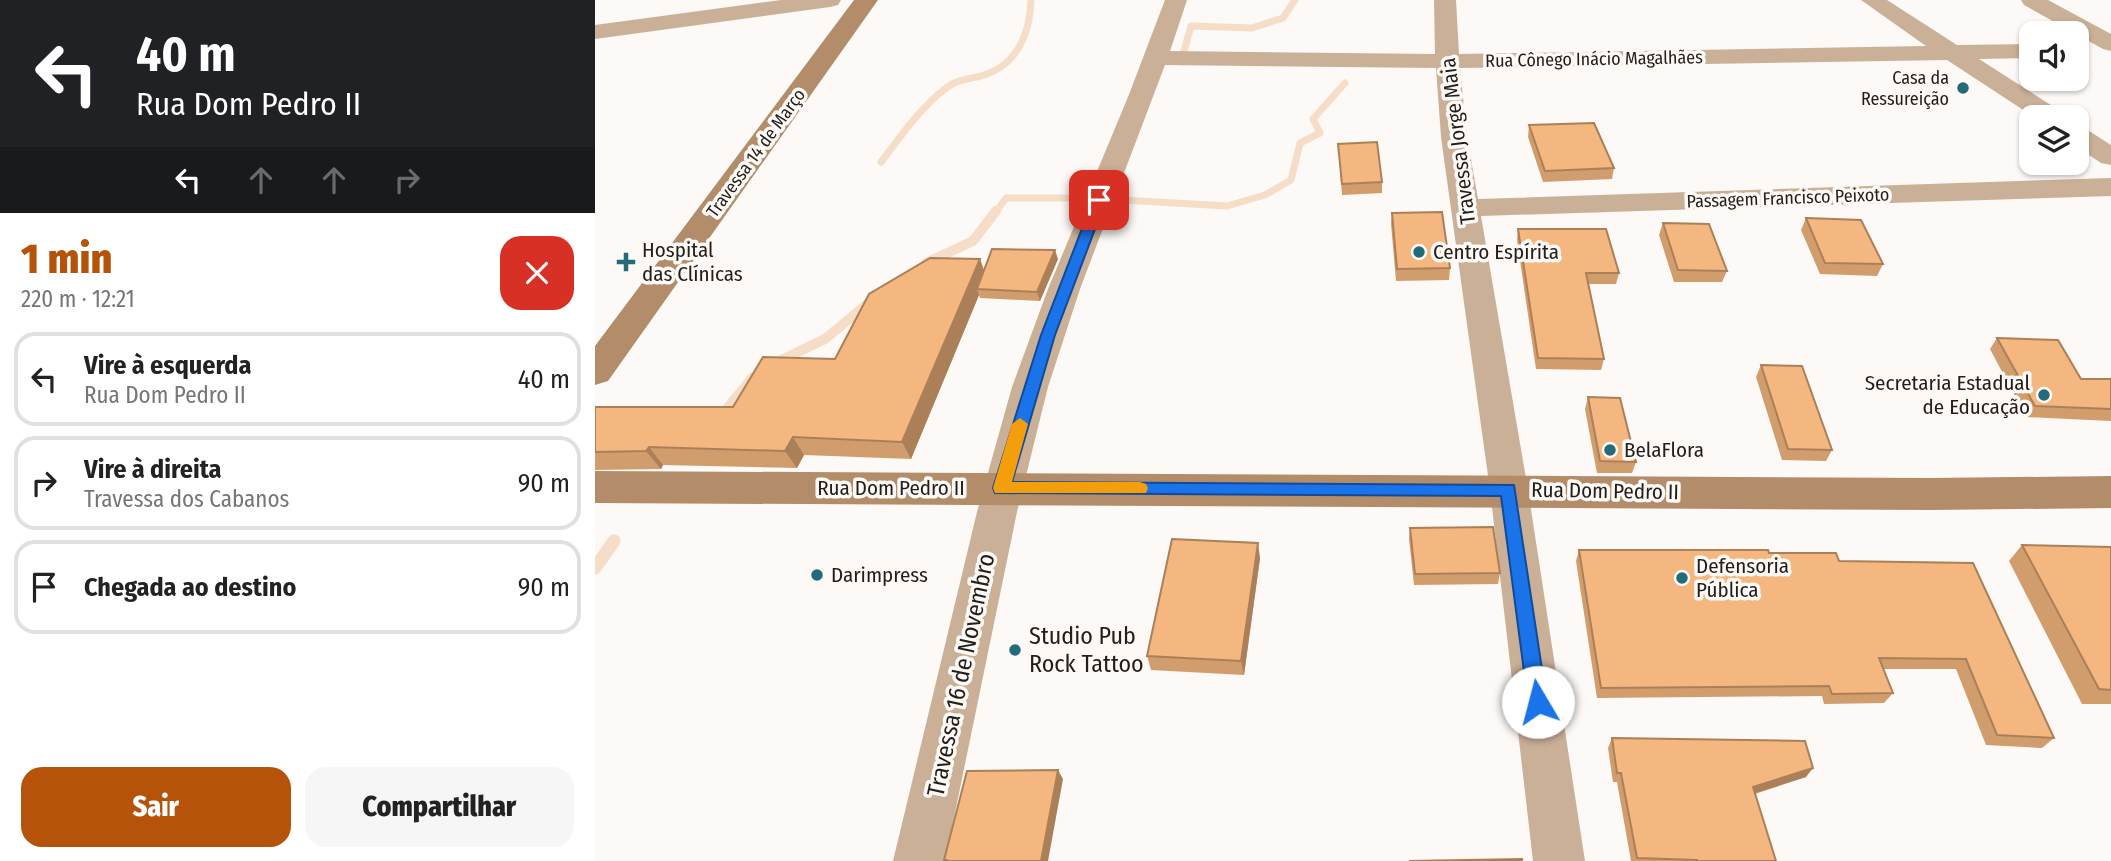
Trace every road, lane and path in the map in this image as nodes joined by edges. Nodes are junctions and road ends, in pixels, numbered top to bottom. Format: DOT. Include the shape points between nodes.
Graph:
graph roads {
  1 [pos="830,0"];
  2 [pos="866,0"];
  3 [pos="1176,0"];
  4 [pos="1445,0"];
  5 [pos="1871,0"];
  6 [pos="2032,0"];
  7 [pos="606,24"];
  8 [pos="2111,46"];
  9 [pos="2089,49"];
  10 [pos="2019,52"];
  11 [pos="1955,54"];
  12 [pos="1157,58"];
  13 [pos="1448,61"];
  14 [pos="2033,105"];
  15 [pos="2089,143"];
  16 [pos="2111,157"];
  17 [pos="2111,187"];
  18 [pos="1466,208"];
  19 [pos="595,372"];
  20 [pos="595,487"];
  21 [pos="1001,488"];
  22 [pos="1509,490"];
  23 [pos="2111,492"];
  24 [pos="919,861"];
  25 [pos="1559,861"];
  1 -- 7 [label="street"];
  2 -- 19 [label="street, Travessa 14 de Março"];
  3 -- 12 [label="street"];
  4 -- 13 [label="street, Travessa Jorge Maia"];
  5 -- 11 [label="street"];
  6 -- 8 [label="street"];
  8 -- 9 [label="street"];
  10 -- 11 [label="street, Rua Cônego Inácio Magalhães"];
  11 -- 13 [label="street, Rua Cônego Inácio Magalhães"];
  11 -- 14 [label="street"];
  12 -- 13 [label="street, Rua Cônego Inácio Magalhães"];
  12 -- 21 [label="street" via="1057,309"];
  13 -- 18 [label="street, Travessa Jorge Maia"];
  15 -- 16 [label="street"];
  17 -- 18 [label="street, Passagem Francisco Peixoto"];
  18 -- 22 [label="street, Travessa Jorge Maia"];
  20 -- 21 [label="street, Rua Dom Pedro II"];
  21 -- 22 [label="street, Rua Dom Pedro II"];
  21 -- 24 [label="street, Travessa 16 de Novembro"];
  22 -- 23 [label="street, Rua Dom Pedro II"];
  22 -- 25 [label="street, Travessa Jorge Maia"];
}
